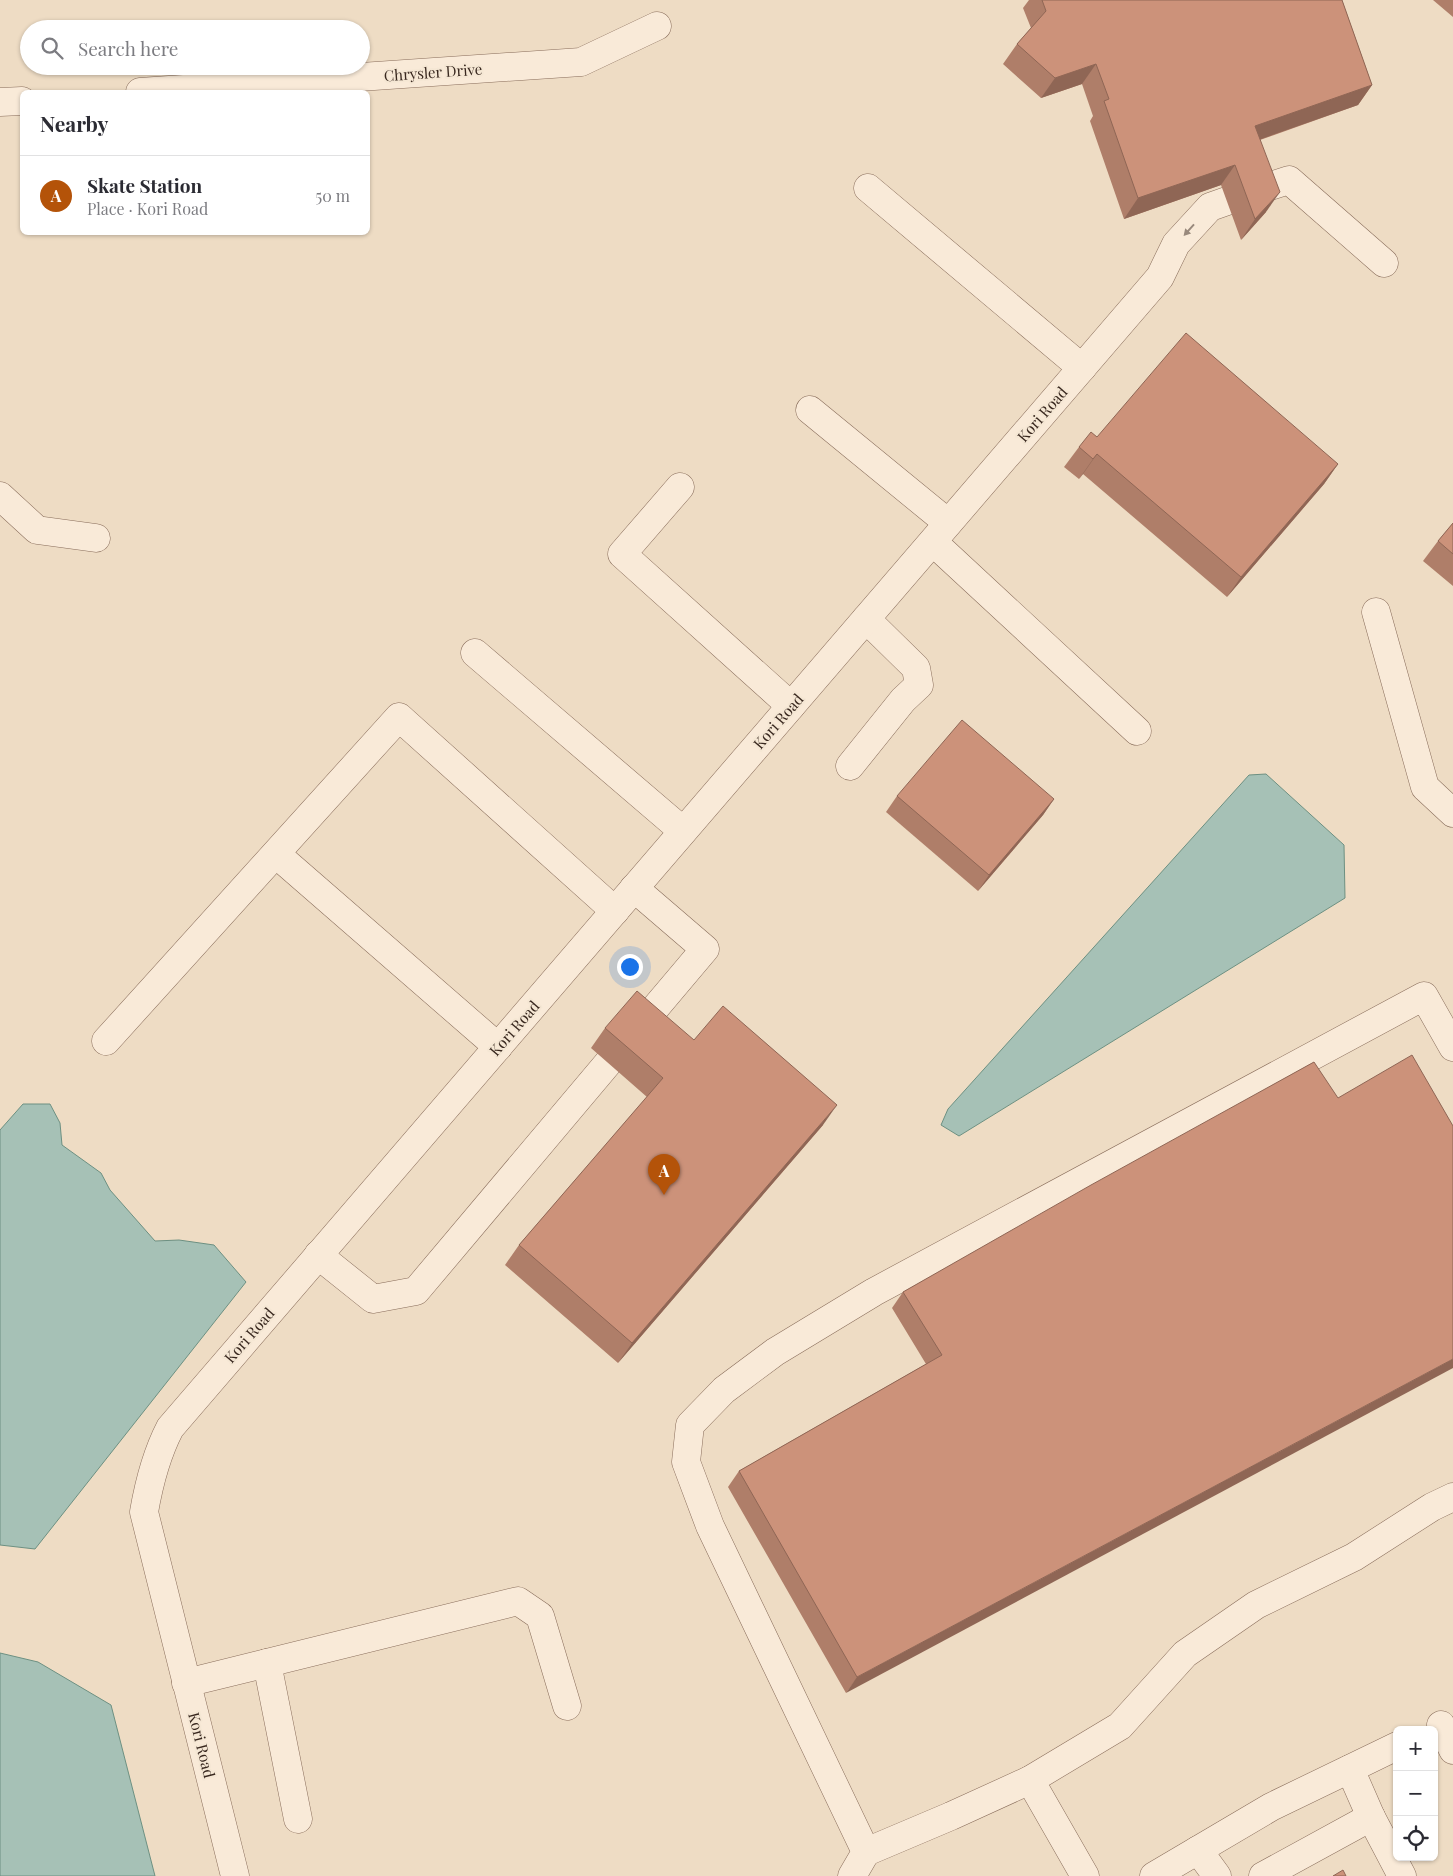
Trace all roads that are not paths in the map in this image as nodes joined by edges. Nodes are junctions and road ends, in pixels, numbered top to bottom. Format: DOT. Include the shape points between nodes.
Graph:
graph roads {
  1 [pos="657,26"];
  2 [pos="169,90"];
  3 [pos="20,101"];
  4 [pos="0,102"];
  5 [pos="868,188"];
  6 [pos="1258,190"];
  7 [pos="1227,201"];
  8 [pos="1384,262"];
  9 [pos="1082,368"];
  10 [pos="810,410"];
  11 [pos="680,487"];
  12 [pos="0,496"];
  13 [pos="940,532"];
  14 [pos="96,538"];
  15 [pos="1376,612"];
  16 [pos="866,619"];
  17 [pos="475,653"];
  18 [pos="791,706"];
  19 [pos="1137,731"];
  20 [pos="850,766"];
  21 [pos="1453,813"];
  22 [pos="683,831"];
  23 [pos="276,854"];
  24 [pos="634,888"];
  25 [pos="615,911"];
  26 [pos="640,1026"];
  27 [pos="106,1041"];
  28 [pos="498,1047"];
  29 [pos="1453,1047"];
  30 [pos="608,1063"];
  31 [pos="318,1255"];
  32 [pos="1453,1496"];
  33 [pos="267,1663"];
  34 [pos="186,1684"];
  35 [pos="567,1706"];
  36 [pos="1442,1725"];
  37 [pos="1393,1748"];
  38 [pos="1453,1750"];
  39 [pos="1350,1769"];
  40 [pos="1030,1780"];
  41 [pos="1371,1817"];
  42 [pos="298,1819"];
  43 [pos="1319,1846"];
  44 [pos="1198,1850"];
  45 [pos="866,1852"];
  46 [pos="235,1876"];
  47 [pos="852,1876"];
  48 [pos="1085,1876"];
  49 [pos="1154,1876"];
  50 [pos="1217,1876"];
  51 [pos="1263,1876"];
  52 [pos="1292,1876"];
  53 [pos="1402,1876"];
  1 -- 2 [label="street, Chrysler Drive" via="581,62"];
  3 -- 4 [label="street"];
  5 -- 9 [label="street"];
  6 -- 8 [label="street" via="1289,180"];
  7 -- 9 [label="street, Kori Road, one-way" via="1210,207 1176,244 1160,277"];
  9 -- 13 [label="street, Kori Road"];
  10 -- 13 [label="street"];
  11 -- 18 [label="street" via="622,554"];
  12 -- 14 [label="street" via="37,530"];
  13 -- 16 [label="street, Kori Road"];
  13 -- 19 [label="street"];
  15 -- 21 [label="street" via="1425,787"];
  16 -- 18 [label="street, Kori Road"];
  16 -- 20 [label="street" via="916,668 919,685"];
  17 -- 22 [label="street"];
  18 -- 22 [label="street, Kori Road"];
  22 -- 24 [label="street, Kori Road"];
  23 -- 25 [label="street" via="400,717"];
  23 -- 27 [label="street"];
  23 -- 28 [label="street"];
  24 -- 25 [label="street, Kori Road"];
  24 -- 26 [label="street" via="705,950"];
  25 -- 28 [label="street, Kori Road"];
  28 -- 31 [label="street, Kori Road"];
  29 -- 45 [label="street" via="1424,996 874,1292 775,1352 724,1390 690,1424 686,1462 710,1526"];
  30 -- 31 [label="street" via="416,1291 373,1299"];
  31 -- 34 [label="street, Kori Road" via="170,1428 149,1485 144,1512"];
  32 -- 40 [label="street" via="1354,1557 1256,1605 1185,1654 1120,1726"];
  33 -- 34 [label="street"];
  33 -- 35 [label="street" via="518,1601 540,1616"];
  33 -- 42 [label="street"];
  34 -- 46 [label="street, Kori Road"];
  36 -- 38 [label="street"];
  37 -- 39 [label="street"];
  39 -- 41 [label="street"];
  39 -- 44 [label="street" via="1271,1807"];
  40 -- 45 [label="street"];
  40 -- 48 [label="street"];
  41 -- 43 [label="street"];
  41 -- 53 [label="street"];
  43 -- 51 [label="street"];
  43 -- 52 [label="street" via="1310,1867"];
  44 -- 49 [label="street"];
  44 -- 50 [label="street"];
  45 -- 47 [label="street"];
}
